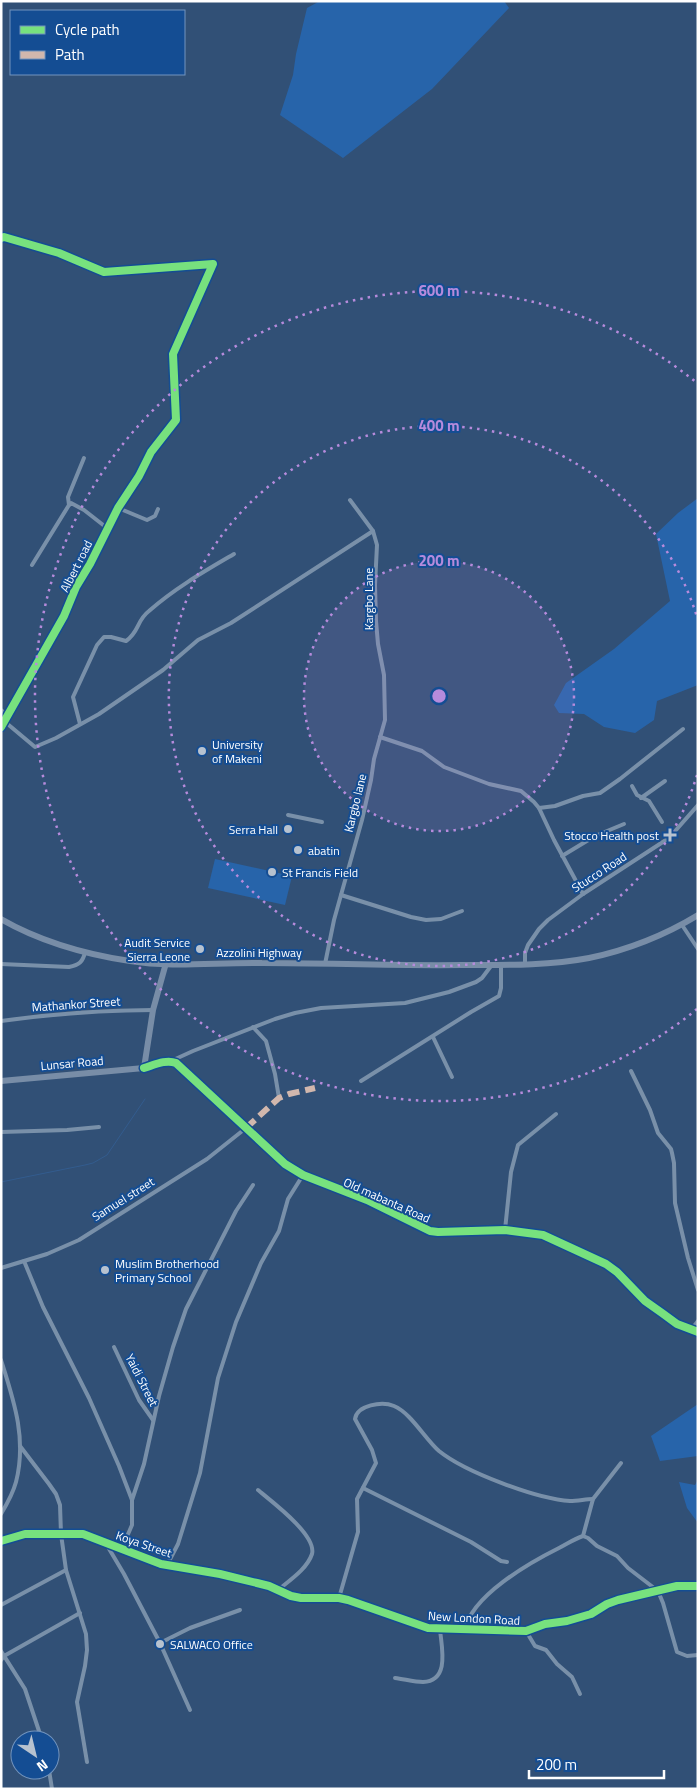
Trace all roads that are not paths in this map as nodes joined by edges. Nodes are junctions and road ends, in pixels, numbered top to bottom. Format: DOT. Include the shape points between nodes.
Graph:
graph roads {
  1 [pos="1,238"];
  2 [pos="84,458"];
  3 [pos="350,500"];
  4 [pos="68,504"];
  5 [pos="118,508"];
  6 [pos="158,509"];
  7 [pos="108,528"];
  8 [pos="372,531"];
  9 [pos="234,554"];
  10 [pos="32,565"];
  11 [pos="384,705"];
  12 [pos="1,710"];
  13 [pos="8,716"];
  14 [pos="4,721"];
  15 [pos="80,724"];
  16 [pos="1,727"];
  17 [pos="683,729"];
  18 [pos="380,737"];
  19 [pos="665,781"];
  20 [pos="632,786"];
  21 [pos="641,798"];
  22 [pos="698,805"];
  23 [pos="539,808"];
  24 [pos="288,815"];
  25 [pos="322,822"];
  26 [pos="662,822"];
  27 [pos="624,824"];
  28 [pos="562,856"];
  29 [pos="583,894"];
  30 [pos="341,895"];
  31 [pos="462,911"];
  32 [pos="698,915"];
  33 [pos="1,919"];
  34 [pos="682,924"];
  35 [pos="698,949"];
  36 [pos="85,952"];
  37 [pos="166,963"];
  38 [pos="1,964"];
  39 [pos="325,964"];
  40 [pos="525,965"];
  41 [pos="491,966"];
  42 [pos="501,966"];
  43 [pos="153,1010"];
  44 [pos="1,1021"];
  45 [pos="253,1027"];
  46 [pos="433,1037"];
  47 [pos="171,1061"];
  48 [pos="144,1068"];
  49 [pos="631,1071"];
  50 [pos="452,1077"];
  51 [pos="1,1081"];
  52 [pos="360,1081"];
  53 [pos="279,1098"];
  54 [pos="556,1114"];
  55 [pos="99,1127"];
  56 [pos="246,1128"];
  57 [pos="1,1132"];
  58 [pos="303,1175"];
  59 [pos="253,1185"];
  60 [pos="506,1230"];
  61 [pos="24,1261"];
  62 [pos="1,1268"];
  63 [pos="698,1290"];
  64 [pos="698,1321"];
  65 [pos="691,1330"];
  66 [pos="698,1332"];
  67 [pos="114,1347"];
  68 [pos="1,1360"];
  69 [pos="153,1421"];
  70 [pos="20,1446"];
  71 [pos="621,1463"];
  72 [pos="363,1488"];
  73 [pos="258,1490"];
  74 [pos="593,1499"];
  75 [pos="132,1500"];
  76 [pos="3,1507"];
  77 [pos="1,1514"];
  78 [pos="60,1534"];
  79 [pos="583,1536"];
  80 [pos="1,1540"];
  81 [pos="105,1542"];
  82 [pos="122,1548"];
  83 [pos="507,1562"];
  84 [pos="167,1565"];
  85 [pos="66,1570"];
  86 [pos="698,1586"];
  87 [pos="278,1590"];
  88 [pos="658,1590"];
  89 [pos="339,1598"];
  90 [pos="1,1605"];
  91 [pos="240,1610"];
  92 [pos="80,1613"];
  93 [pos="440,1628"];
  94 [pos="465,1630"];
  95 [pos="526,1631"];
  96 [pos="160,1643"];
  97 [pos="1,1651"];
  98 [pos="698,1655"];
  99 [pos="3,1658"];
  100 [pos="395,1678"];
  101 [pos="580,1694"];
  102 [pos="190,1710"];
  103 [pos="39,1730"];
  104 [pos="87,1762"];
  1 -- 5 [label="street, Albert road" via="59,252 104,272 213,264 173,354 176,420 151,452 140,476"];
  2 -- 4 [label="street"];
  3 -- 8 [label="street, Kargbo Lane"];
  4 -- 7 [label="street" via="74,504"];
  4 -- 10 [label="street"];
  5 -- 6 [label="street" via="147,520 155,516"];
  5 -- 7 [label="street, Albert road"];
  7 -- 13 [label="street, Albert road"];
  8 -- 11 [label="street, Kargbo Lane" via="378,550 376,621 384,675"];
  8 -- 15 [label="street" via="231,623 198,640 163,670"];
  9 -- 15 [label="street" via="149,610 139,622 136,633 126,641 111,636 97,645 73,697"];
  11 -- 18 [label="street, Kargbo lane" via="385,720"];
  12 -- 13 [label="street"];
  13 -- 14 [label="street, Albert road"];
  14 -- 15 [label="street" via="35,747"];
  14 -- 16 [label="street, Albert road"];
  17 -- 23 [label="street" via="600,793"];
  18 -- 23 [label="street" via="422,751 444,766 489,784 521,791"];
  18 -- 30 [label="street, Kargbo lane"];
  19 -- 21 [label="street"];
  20 -- 21 [label="street"];
  21 -- 26 [label="street" via="649,801"];
  22 -- 29 [label="street, Stucco Road" via="670,838"];
  23 -- 28 [label="street"];
  24 -- 25 [label="street"];
  27 -- 28 [label="street" via="595,836"];
  28 -- 29 [label="street"];
  29 -- 40 [label="street, Stucco Road" via="539,929 525,953"];
  30 -- 31 [label="street" via="426,920 441,919"];
  30 -- 39 [label="street, Kargbo lane"];
  32 -- 34 [label="main road, Azzolini Highway"];
  33 -- 36 [label="main road, Azzolini Highway" via="44,940"];
  34 -- 35 [label="street"];
  34 -- 40 [label="main road, Azzolini Highway" via="612,952 571,961"];
  36 -- 37 [label="main road, Azzolini Highway" via="132,961"];
  36 -- 38 [label="street" via="77,965"];
  37 -- 39 [label="main road, Azzolini Highway"];
  37 -- 43 [label="main road"];
  39 -- 41 [label="main road, Azzolini Highway"];
  40 -- 42 [label="main road, Azzolini Highway"];
  41 -- 42 [label="main road, Azzolini Highway"];
  41 -- 45 [label="street" via="476,982 425,998 386,1005 321,1008 275,1018"];
  42 -- 46 [label="street" via="499,996"];
  43 -- 44 [label="street, Mathankor Street" via="57,1014"];
  43 -- 48 [label="main road"];
  45 -- 47 [label="street"];
  45 -- 53 [label="street" via="266,1042"];
  46 -- 50 [label="street"];
  46 -- 52 [label="street"];
  47 -- 48 [label="street"];
  47 -- 56 [label="street, Old mabanta Road"];
  48 -- 51 [label="main road, Lunsar Road"];
  49 -- 63 [label="street" via="658,1132 672,1153 675,1203"];
  54 -- 60 [label="street" via="518,1145 510,1172"];
  55 -- 57 [label="street"];
  56 -- 58 [label="street, Old mabanta Road" via="276,1156"];
  56 -- 61 [label="street, Samuel street" via="207,1159 79,1240"];
  58 -- 60 [label="street, Old mabanta Road" via="367,1200 430,1231"];
  58 -- 84 [label="street" via="288,1199 279,1231 261,1263 236,1322 218,1378 200,1473 178,1544"];
  59 -- 69 [label="street" via="236,1210 186,1309"];
  60 -- 65 [label="street, Old mabanta Road" via="543,1235 606,1264 646,1301 677,1324"];
  61 -- 62 [label="street, Samuel street"];
  61 -- 75 [label="street" via="120,1466"];
  64 -- 65 [label="street"];
  65 -- 66 [label="street, Old mabanta Road"];
  67 -- 69 [label="street, Yaidi Street" via="139,1400"];
  68 -- 70 [label="street" via="18,1417"];
  69 -- 75 [label="street"];
  70 -- 76 [label="street" via="16,1483"];
  70 -- 78 [label="street" via="56,1494"];
  71 -- 74 [label="street"];
  72 -- 74 [label="street" via="376,1460 355,1416 370,1406 383,1403 405,1413 439,1451 471,1470 528,1492 570,1501"];
  72 -- 83 [label="street"];
  72 -- 89 [label="street" via="357,1499 358,1532"];
  73 -- 87 [label="street" via="294,1520 312,1547 312,1554 298,1574"];
  74 -- 79 [label="street"];
  75 -- 82 [label="street" via="132,1524"];
  76 -- 77 [label="street"];
  78 -- 80 [label="street, Koya Street" via="25,1534"];
  78 -- 81 [label="street, Koya Street" via="83,1534"];
  78 -- 85 [label="street"];
  79 -- 88 [label="street" via="617,1556"];
  79 -- 94 [label="street" via="530,1563 487,1595 469,1616"];
  81 -- 82 [label="street, Koya Street"];
  81 -- 96 [label="street"];
  82 -- 84 [label="street, Koya Street"];
  84 -- 87 [label="street, Koya Street" via="220,1574"];
  85 -- 90 [label="street"];
  85 -- 92 [label="street"];
  86 -- 88 [label="street, New London Road"];
  87 -- 89 [label="street, New London Road" via="301,1598"];
  88 -- 95 [label="street, New London Road" via="606,1604 591,1614"];
  88 -- 98 [label="street" via="677,1652 687,1656"];
  89 -- 93 [label="street, New London Road" via="428,1628"];
  91 -- 96 [label="street"];
  92 -- 99 [label="street"];
  92 -- 104 [label="street" via="87,1650 77,1702"];
  93 -- 94 [label="street, New London Road"];
  93 -- 100 [label="street" via="443,1662 438,1674 424,1682"];
  94 -- 95 [label="street, New London Road"];
  95 -- 101 [label="street" via="536,1646 546,1650 572,1677"];
  96 -- 102 [label="street"];
  97 -- 99 [label="street"];
  99 -- 103 [label="street" via="25,1689"];
}
